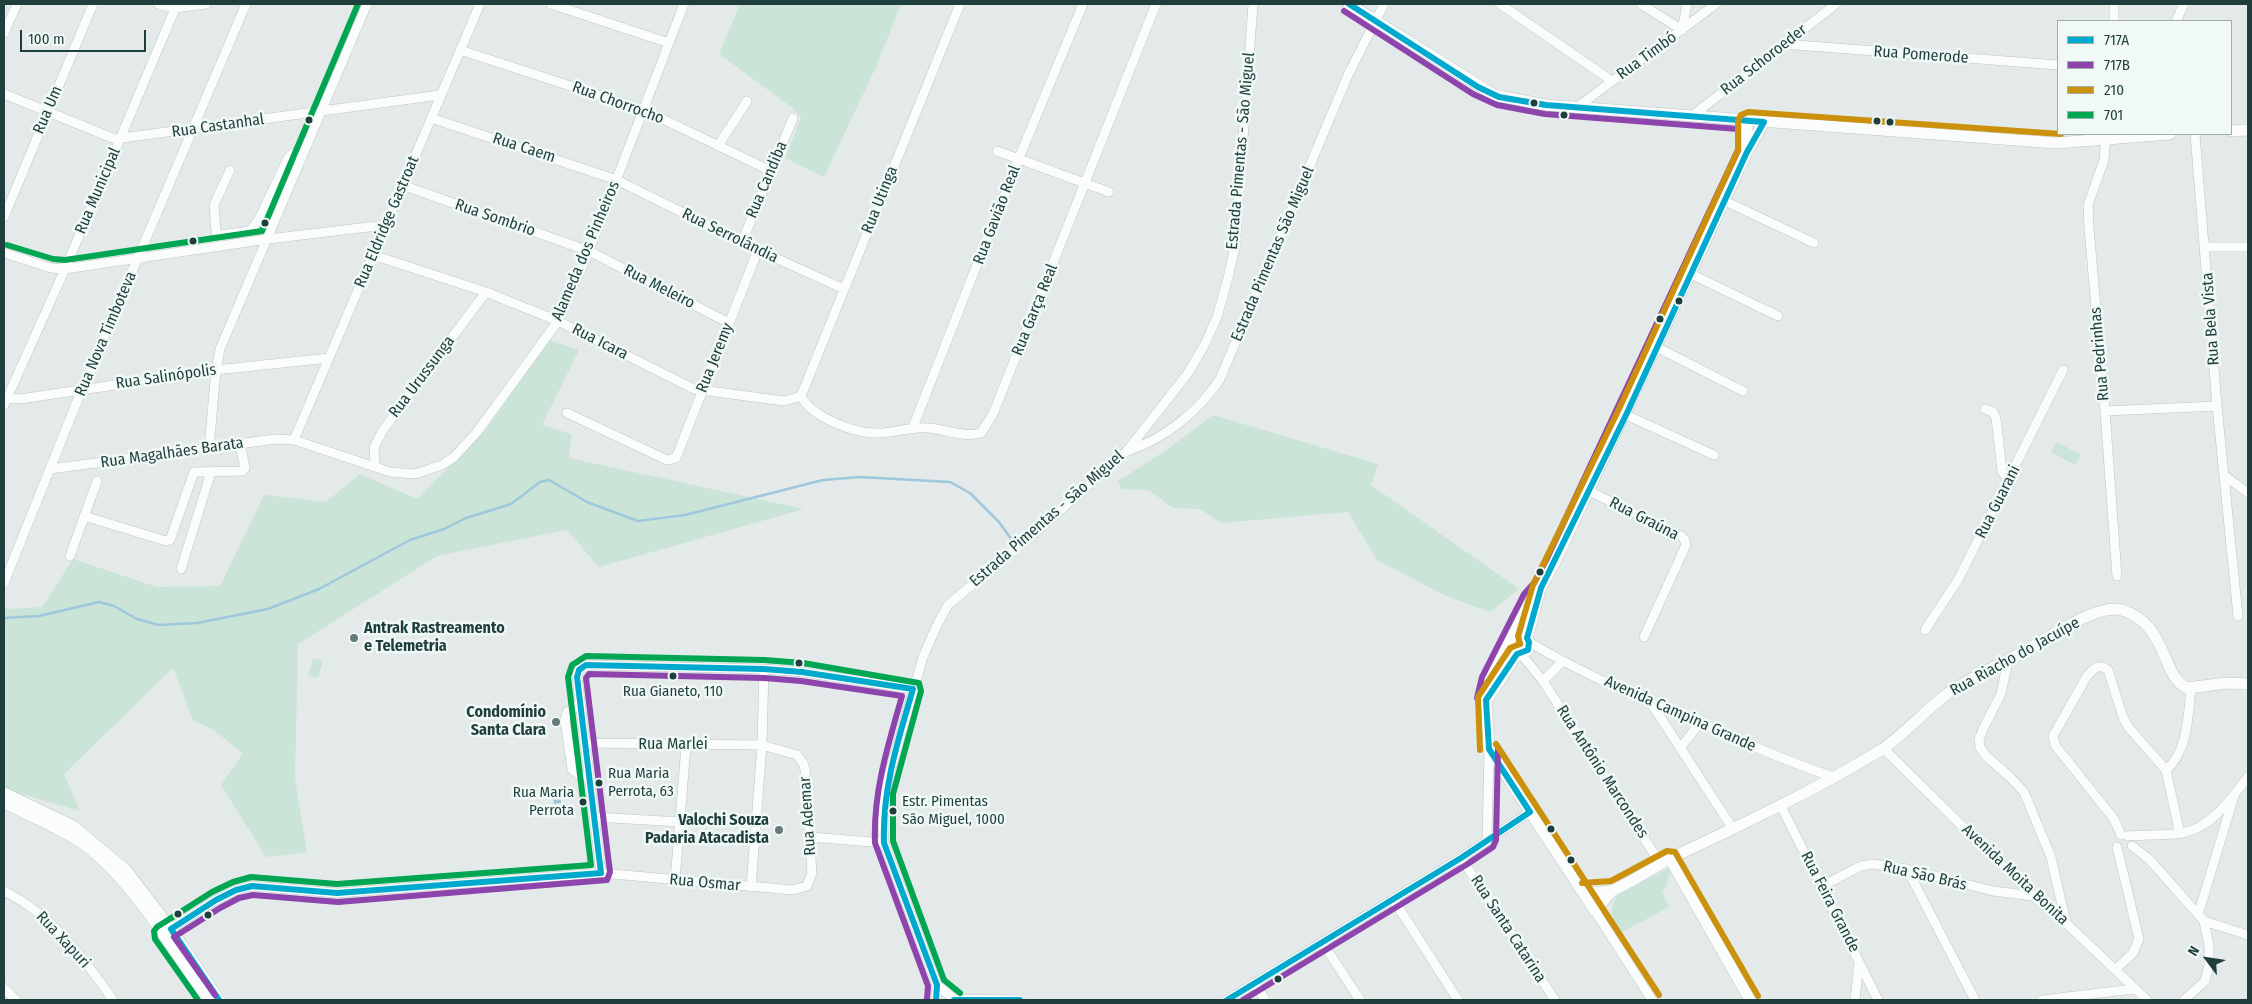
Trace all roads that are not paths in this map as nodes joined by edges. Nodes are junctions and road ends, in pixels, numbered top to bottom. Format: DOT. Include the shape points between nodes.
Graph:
graph roads {
  1 [pos="17,4"];
  2 [pos="94,4"];
  3 [pos="158,4"];
  4 [pos="206,4"];
  5 [pos="246,4"];
  6 [pos="367,4"];
  7 [pos="480,4"];
  8 [pos="550,4"];
  9 [pos="684,4"];
  10 [pos="960,4"];
  11 [pos="1082,4"];
  12 [pos="1156,4"];
  13 [pos="1253,4"];
  14 [pos="1349,4"];
  15 [pos="1384,4"];
  16 [pos="1500,4"];
  17 [pos="1641,4"];
  18 [pos="1687,4"];
  19 [pos="1716,4"];
  20 [pos="1836,4"];
  21 [pos="2114,4"];
  22 [pos="2184,4"];
  23 [pos="176,6"];
  24 [pos="1374,20"];
  25 [pos="2114,20"];
  26 [pos="2176,20"];
  27 [pos="1682,30"];
  28 [pos="4,33"];
  29 [pos="669,43"];
  30 [pos="1783,44"];
  31 [pos="460,50"];
  32 [pos="2057,65"];
  33 [pos="1612,81"];
  34 [pos="4,94"];
  35 [pos="440,95"];
  36 [pos="747,101"];
  37 [pos="1576,108"];
  38 [pos="322,110"];
  39 [pos="644,110"];
  40 [pos="48,111"];
  41 [pos="1692,116"];
  42 [pos="431,118"];
  43 [pos="793,118"];
  44 [pos="1747,121"];
  45 [pos="1764,122"];
  46 [pos="193,130"];
  47 [pos="2248,130"];
  48 [pos="2232,131"];
  49 [pos="2138,135"];
  50 [pos="2195,135"];
  51 [pos="2106,136"];
  52 [pos="121,139"];
  53 [pos="718,146"];
  54 [pos="997,150"];
  55 [pos="1747,152"];
  56 [pos="302,157"];
  57 [pos="1019,158"];
  58 [pos="230,170"];
  59 [pos="771,171"];
  60 [pos="617,180"];
  61 [pos="1085,184"];
  62 [pos="402,185"];
  63 [pos="1109,192"];
  64 [pos="1725,201"];
  65 [pos="4,217"];
  66 [pos="385,226"];
  67 [pos="268,239"];
  68 [pos="742,242"];
  69 [pos="1814,243"];
  70 [pos="2205,246"];
  71 [pos="2248,247"];
  72 [pos="758,250"];
  73 [pos="589,251"];
  74 [pos="4,253"];
  75 [pos="373,255"];
  76 [pos="138,257"];
  77 [pos="65,270"];
  78 [pos="1691,274"];
  79 [pos="844,289"];
  80 [pos="486,292"];
  81 [pos="1778,316"];
  82 [pos="558,321"];
  83 [pos="729,323"];
  84 [pos="1656,347"];
  85 [pos="329,358"];
  86 [pos="216,370"];
  87 [pos="2063,370"];
  88 [pos="82,389"];
  89 [pos="701,391"];
  90 [pos="1743,391"];
  91 [pos="801,396"];
  92 [pos="5,401"];
  93 [pos="2217,406"];
  94 [pos="1985,409"];
  95 [pos="2105,411"];
  96 [pos="566,413"];
  97 [pos="1626,415"];
  98 [pos="913,427"];
  99 [pos="294,440"];
  100 [pos="240,444"];
  101 [pos="208,448"];
  102 [pos="1127,451"];
  103 [pos="1714,455"];
  104 [pos="375,467"];
  105 [pos="50,469"];
  106 [pos="211,472"];
  107 [pos="2225,476"];
  108 [pos="97,481"];
  109 [pos="2009,481"];
  110 [pos="1589,491"];
  111 [pos="2248,493"];
  112 [pos="2228,503"];
  113 [pos="84,516"];
  114 [pos="70,556"];
  115 [pos="181,570"];
  116 [pos="2116,576"];
  117 [pos="4,583"];
  118 [pos="1540,588"];
  119 [pos="2238,616"];
  120 [pos="1925,630"];
  121 [pos="1644,637"];
  122 [pos="1511,639"];
  123 [pos="1528,640"];
  124 [pos="1519,654"];
  125 [pos="2008,661"];
  126 [pos="1562,662"];
  127 [pos="764,669"];
  128 [pos="1543,681"];
  129 [pos="2248,684"];
  130 [pos="2191,688"];
  131 [pos="913,689"];
  132 [pos="1486,700"];
  133 [pos="1651,703"];
  134 [pos="580,704"];
  135 [pos="1700,723"];
  136 [pos="585,743"];
  137 [pos="686,746"];
  138 [pos="762,746"];
  139 [pos="1680,748"];
  140 [pos="1883,748"];
  141 [pos="1488,749"];
  142 [pos="2166,770"];
  143 [pos="1834,776"];
  144 [pos="589,777"];
  145 [pos="2248,777"];
  146 [pos="4,793"];
  147 [pos="2235,794"];
  148 [pos="4,804"];
  149 [pos="1780,804"];
  150 [pos="1530,812"];
  151 [pos="594,817"];
  152 [pos="681,822"];
  153 [pos="1733,829"];
  154 [pos="2180,834"];
  155 [pos="2125,836"];
  156 [pos="810,837"];
  157 [pos="1487,840"];
  158 [pos="884,843"];
  159 [pos="2132,846"];
  160 [pos="2117,847"];
  161 [pos="1461,858"];
  162 [pos="1665,861"];
  163 [pos="1906,869"];
  164 [pos="601,873"];
  165 [pos="675,881"];
  166 [pos="807,886"];
  167 [pos="1822,886"];
  168 [pos="751,888"];
  169 [pos="1613,890"];
  170 [pos="4,891"];
  171 [pos="1583,892"];
  172 [pos="2033,896"];
  173 [pos="1393,899"];
  174 [pos="1595,911"];
  175 [pos="2201,918"];
  176 [pos="2066,923"];
  177 [pos="166,931"];
  178 [pos="2248,935"];
  179 [pos="1322,942"];
  180 [pos="1860,962"];
  181 [pos="2116,969"];
  182 [pos="1254,983"];
  183 [pos="937,986"];
  184 [pos="4,988"];
  185 [pos="2134,989"];
  186 [pos="16,1000"];
  187 [pos="112,1000"];
  188 [pos="208,1000"];
  189 [pos="219,1000"];
  190 [pos="936,1000"];
  191 [pos="954,1000"];
  192 [pos="1020,1000"];
  193 [pos="1227,1000"];
  194 [pos="1265,1000"];
  195 [pos="1360,1000"];
  196 [pos="1458,1000"];
  197 [pos="1554,1000"];
  198 [pos="1652,1000"];
  199 [pos="1750,1000"];
  200 [pos="1855,1000"];
  201 [pos="1878,1000"];
  202 [pos="1975,1000"];
  203 [pos="2042,1000"];
  204 [pos="2147,1000"];
  205 [pos="2184,1000"];
  1 -- 28 [label="street"];
  2 -- 40 [label="street, Rua Um"];
  3 -- 23 [label="street"];
  4 -- 23 [label="street"];
  5 -- 46 [label="street, Rua Nova Timboteva"];
  6 -- 38 [label="street"];
  7 -- 31 [label="street, Rua Eldridge Gastroat"];
  8 -- 29 [label="street"];
  9 -- 29 [label="street, Alameda dos Pinheiros"];
  10 -- 79 [label="street, Rua Utinga"];
  11 -- 57 [label="street, Rua Gavião Real"];
  12 -- 61 [label="street, Rua Garça Real"];
  13 -- 102 [label="street, Estrada Pimentas - São Miguel" via="1240,203 1228,278 1217,317 1200,351 1183,380"];
  14 -- 24 [label="street"];
  15 -- 24 [label="street, Estrada Pimentas São Miguel"];
  16 -- 33 [label="street"];
  17 -- 27 [label="street"];
  18 -- 27 [label="street"];
  19 -- 27 [label="street, Rua Timbó"];
  20 -- 30 [label="street, Rua Schoroeder"];
  21 -- 25 [label="street"];
  22 -- 26 [label="street"];
  23 -- 52 [label="street, Rua Municipal"];
  24 -- 37 [label="street" via="1494,95"];
  24 -- 102 [label="street, Estrada Pimentas São Miguel" via="1220,379 1208,397 1178,424 1144,446"];
  27 -- 33 [label="street, Rua Timbó"];
  29 -- 39 [label="street, Alameda dos Pinheiros"];
  30 -- 32 [label="street, Rua Pomerode"];
  30 -- 41 [label="street, Rua Schoroeder"];
  31 -- 35 [label="street, Rua Eldridge Gastroat"];
  31 -- 39 [label="street, Rua Chorrocho"];
  33 -- 37 [label="street, Rua Timbó"];
  34 -- 40 [label="street, Rua Castanhal"];
  35 -- 38 [label="street, Rua Castanhal"];
  35 -- 42 [label="street, Rua Eldridge Gastroat"];
  36 -- 53 [label="street"];
  37 -- 41 [label="street"];
  38 -- 46 [label="street, Rua Castanhal"];
  38 -- 56 [label="street"];
  39 -- 53 [label="street, Rua Chorrocho"];
  39 -- 60 [label="street, Alameda dos Pinheiros"];
  40 -- 52 [label="street, Rua Castanhal" via="108,138"];
  40 -- 65 [label="street, Rua Um"];
  41 -- 44 [label="street"];
  42 -- 60 [label="street, Rua Caem"];
  42 -- 62 [label="street, Rua Eldridge Gastroat"];
  43 -- 59 [label="street, Rua Candiba"];
  44 -- 45 [label="street"];
  44 -- 55 [label="street"];
  45 -- 51 [label="street" via="2056,142"];
  45 -- 55 [label="street"];
  46 -- 52 [label="street, Rua Castanhal"];
  46 -- 76 [label="street, Rua Nova Timboteva"];
  47 -- 48 [label="street"];
  49 -- 51 [label="street"];
  50 -- 70 [label="street, Rua Bela Vista"];
  51 -- 95 [label="street, Rua Pedrinhas" via="2104,160 2088,206"];
  52 -- 77 [label="street, Rua Municipal"];
  53 -- 59 [label="street, Rua Chorrocho"];
  54 -- 57 [label="street"];
  55 -- 64 [label="street"];
  56 -- 58 [label="street" via="293,153 288,158 250,231 220,235 216,232 213,208"];
  56 -- 67 [label="street"];
  57 -- 61 [label="street"];
  57 -- 98 [label="street, Rua Gavião Real"];
  59 -- 68 [label="street, Rua Candiba"];
  60 -- 68 [label="street, Rua Serrolândia"];
  60 -- 73 [label="street, Alameda dos Pinheiros"];
  61 -- 63 [label="street"];
  61 -- 98 [label="street, Rua Garça Real" via="987,425 981,433 973,435"];
  62 -- 66 [label="street, Rua Eldridge Gastroat"];
  62 -- 73 [label="street, Rua Sombrio"];
  64 -- 69 [label="street"];
  64 -- 78 [label="street"];
  66 -- 67 [label="street"];
  66 -- 75 [label="street, Rua Eldridge Gastroat"];
  67 -- 76 [label="street"];
  67 -- 86 [label="street" via="224,337"];
  68 -- 72 [label="street, Rua Serrolândia"];
  70 -- 71 [label="street"];
  70 -- 93 [label="street, Rua Bela Vista"];
  72 -- 79 [label="street, Rua Serrolândia"];
  72 -- 83 [label="street, Rua Jeremy"];
  73 -- 82 [label="street, Alameda dos Pinheiros"];
  73 -- 83 [label="street, Rua Meleiro"];
  74 -- 77 [label="street"];
  75 -- 80 [label="street, Rua Icara"];
  75 -- 85 [label="street, Rua Eldridge Gastroat"];
  76 -- 77 [label="street"];
  76 -- 88 [label="street, Rua Nova Timboteva"];
  77 -- 92 [label="street, Rua Municipal"];
  78 -- 81 [label="street"];
  78 -- 84 [label="street"];
  79 -- 91 [label="street, Rua Utinga"];
  80 -- 82 [label="street, Rua Icara"];
  80 -- 104 [label="street, Rua Urussunga" via="383,430 374,447"];
  82 -- 89 [label="street, Rua Icara" via="675,382"];
  82 -- 104 [label="street, Alameda dos Pinheiros" via="477,432 454,457 442,465 415,474"];
  83 -- 89 [label="street, Rua Jeremy"];
  84 -- 90 [label="street"];
  84 -- 97 [label="street"];
  85 -- 86 [label="street, Rua Salinópolis"];
  85 -- 99 [label="street, Rua Eldridge Gastroat"];
  86 -- 88 [label="street, Rua Salinópolis"];
  86 -- 101 [label="street"];
  87 -- 109 [label="street, Rua Guarani"];
  88 -- 92 [label="street, Rua Salinópolis"];
  88 -- 105 [label="street, Rua Nova Timboteva"];
  89 -- 91 [label="street, Rua Icara" via="784,401"];
  89 -- 96 [label="street, Rua Jeremy" via="676,458 667,460"];
  91 -- 98 [label="street, Rua Garça Real" via="812,410 857,430 877,433"];
  93 -- 95 [label="street"];
  93 -- 107 [label="street, Rua Bela Vista"];
  94 -- 109 [label="street" via="1994,412 1996,418 2002,471"];
  95 -- 116 [label="street, Rua Pedrinhas"];
  97 -- 103 [label="street"];
  97 -- 110 [label="street"];
  99 -- 100 [label="street, Rua Magalhães Barata"];
  99 -- 104 [label="street, Alameda dos Pinheiros"];
  100 -- 101 [label="street, Rua Magalhães Barata"];
  100 -- 106 [label="street" via="243,471"];
  101 -- 105 [label="street, Rua Magalhães Barata"];
  102 -- 131 [label="street, Estrada Pimentas - São Miguel" via="948,605 930,640"];
  105 -- 117 [label="street, Rua Nova Timboteva"];
  106 -- 113 [label="street" via="199,470 192,475 170,540"];
  106 -- 115 [label="street"];
  107 -- 111 [label="street"];
  107 -- 112 [label="street, Rua Bela Vista"];
  108 -- 113 [label="street"];
  109 -- 120 [label="street, Rua Guarani" via="1958,580"];
  110 -- 118 [label="street"];
  110 -- 121 [label="street, Rua Graúna" via="1685,540 1686,545"];
  111 -- 112 [label="street" via="2233,492"];
  112 -- 119 [label="street, Rua Bela Vista"];
  113 -- 114 [label="street"];
  118 -- 122 [label="street"];
  118 -- 123 [label="street"];
  122 -- 123 [label="street" via="1521,634"];
  122 -- 124 [label="street" via="1510,650"];
  122 -- 132 [label="street" via="1490,680"];
  123 -- 124 [label="street" via="1528,650"];
  123 -- 126 [label="street, Avenida Campina Grande"];
  124 -- 128 [label="street, Rua Antônio Marcondes"];
  124 -- 132 [label="street"];
  125 -- 130 [label="street, Rua Riacho do Jacuípe" via="2079,620 2095,613 2120,609 2153,631 2174,677 2182,686"];
  125 -- 140 [label="street, Rua Riacho do Jacuípe" via="1948,694"];
  125 -- 176 [label="street" via="2001,694 1983,729 1980,747 2024,792 2051,857"];
  126 -- 128 [label="street"];
  126 -- 133 [label="street, Avenida Campina Grande"];
  127 -- 131 [label="street"];
  127 -- 134 [label="street" via="586,665 579,670 577,677"];
  127 -- 138 [label="street"];
  128 -- 162 [label="street, Rua Antônio Marcondes"];
  129 -- 130 [label="street"];
  130 -- 142 [label="street" via="2182,746"];
  131 -- 158 [label="street" via="884,793"];
  132 -- 141 [label="street"];
  133 -- 135 [label="street, Avenida Campina Grande"];
  133 -- 139 [label="street"];
  134 -- 136 [label="street"];
  134 -- 144 [label="street" via="567,712 566,730 572,769"];
  135 -- 139 [label="street"];
  135 -- 143 [label="street, Avenida Campina Grande" via="1794,763"];
  136 -- 137 [label="street, Rua Marlei"];
  136 -- 144 [label="street"];
  137 -- 138 [label="street, Rua Marlei"];
  137 -- 152 [label="street"];
  138 -- 156 [label="street, Rua Ademar" via="791,752 803,763"];
  138 -- 168 [label="street"];
  139 -- 153 [label="street"];
  140 -- 143 [label="street, Rua Riacho do Jacuípe"];
  140 -- 172 [label="street, Avenida Moita Bonita"];
  141 -- 150 [label="street"];
  141 -- 157 [label="street"];
  142 -- 154 [label="street"];
  142 -- 155 [label="street" via="2129,728 2108,670 2102,666 2095,667 2053,736 2055,745"];
  143 -- 149 [label="street, Rua Riacho do Jacuípe"];
  144 -- 151 [label="street"];
  145 -- 147 [label="street"];
  146 -- 177 [label="street" via="85,835 130,875"];
  147 -- 154 [label="street" via="2214,817"];
  147 -- 175 [label="street"];
  148 -- 177 [label="street" via="70,836 89,849 118,876"];
  149 -- 153 [label="street, Rua Riacho do Jacuípe"];
  149 -- 167 [label="street, Rua Feira Grande"];
  150 -- 157 [label="street"];
  150 -- 171 [label="street"];
  151 -- 152 [label="street"];
  151 -- 164 [label="street"];
  152 -- 165 [label="street"];
  153 -- 162 [label="street, Rua Riacho do Jacuípe"];
  154 -- 155 [label="street"];
  155 -- 159 [label="street" via="2132,841"];
  155 -- 160 [label="street" via="2117,839"];
  156 -- 158 [label="street"];
  156 -- 166 [label="street, Rua Ademar" via="812,873"];
  157 -- 161 [label="street"];
  158 -- 183 [label="street"];
  159 -- 160 [label="street" via="2126,851"];
  159 -- 175 [label="street" via="2149,859"];
  160 -- 181 [label="street" via="2139,939 2133,953"];
  161 -- 173 [label="street"];
  161 -- 197 [label="street, Rua Santa Catarina"];
  162 -- 169 [label="street, Rua Riacho do Jacuípe"];
  162 -- 199 [label="street"];
  163 -- 167 [label="street, Rua São Brás" via="1872,864 1861,866"];
  163 -- 172 [label="street, Rua São Brás" via="1993,891"];
  163 -- 202 [label="street"];
  164 -- 165 [label="street, Rua Osmar"];
  164 -- 177 [label="street, Rua Osmar" via="337,893 252,886 216,900"];
  165 -- 168 [label="street, Rua Osmar"];
  166 -- 168 [label="street, Rua Osmar" via="793,890"];
  167 -- 180 [label="street, Rua Feira Grande"];
  169 -- 171 [label="street, Rua Riacho do Jacuípe"];
  169 -- 174 [label="street, Rua Riacho do Jacuípe"];
  170 -- 187 [label="street, Rua Xapuri" via="55,927 74,947"];
  171 -- 174 [label="street"];
  172 -- 176 [label="street, Avenida Moita Bonita"];
  173 -- 179 [label="street"];
  173 -- 196 [label="street"];
  174 -- 198 [label="street"];
  175 -- 178 [label="street"];
  175 -- 205 [label="street" via="2209,946 2209,965 2205,981"];
  176 -- 181 [label="street, Avenida Moita Bonita"];
  177 -- 188 [label="street"];
  177 -- 189 [label="street"];
  179 -- 182 [label="street"];
  179 -- 195 [label="street"];
  180 -- 200 [label="street"];
  180 -- 201 [label="street, Rua Feira Grande"];
  181 -- 185 [label="street, Avenida Moita Bonita"];
  182 -- 193 [label="street"];
  182 -- 194 [label="street"];
  183 -- 190 [label="street"];
  183 -- 191 [label="street"];
  184 -- 186 [label="street"];
  185 -- 203 [label="street"];
  185 -- 204 [label="street, Avenida Moita Bonita"];
  191 -- 192 [label="street"];
}
